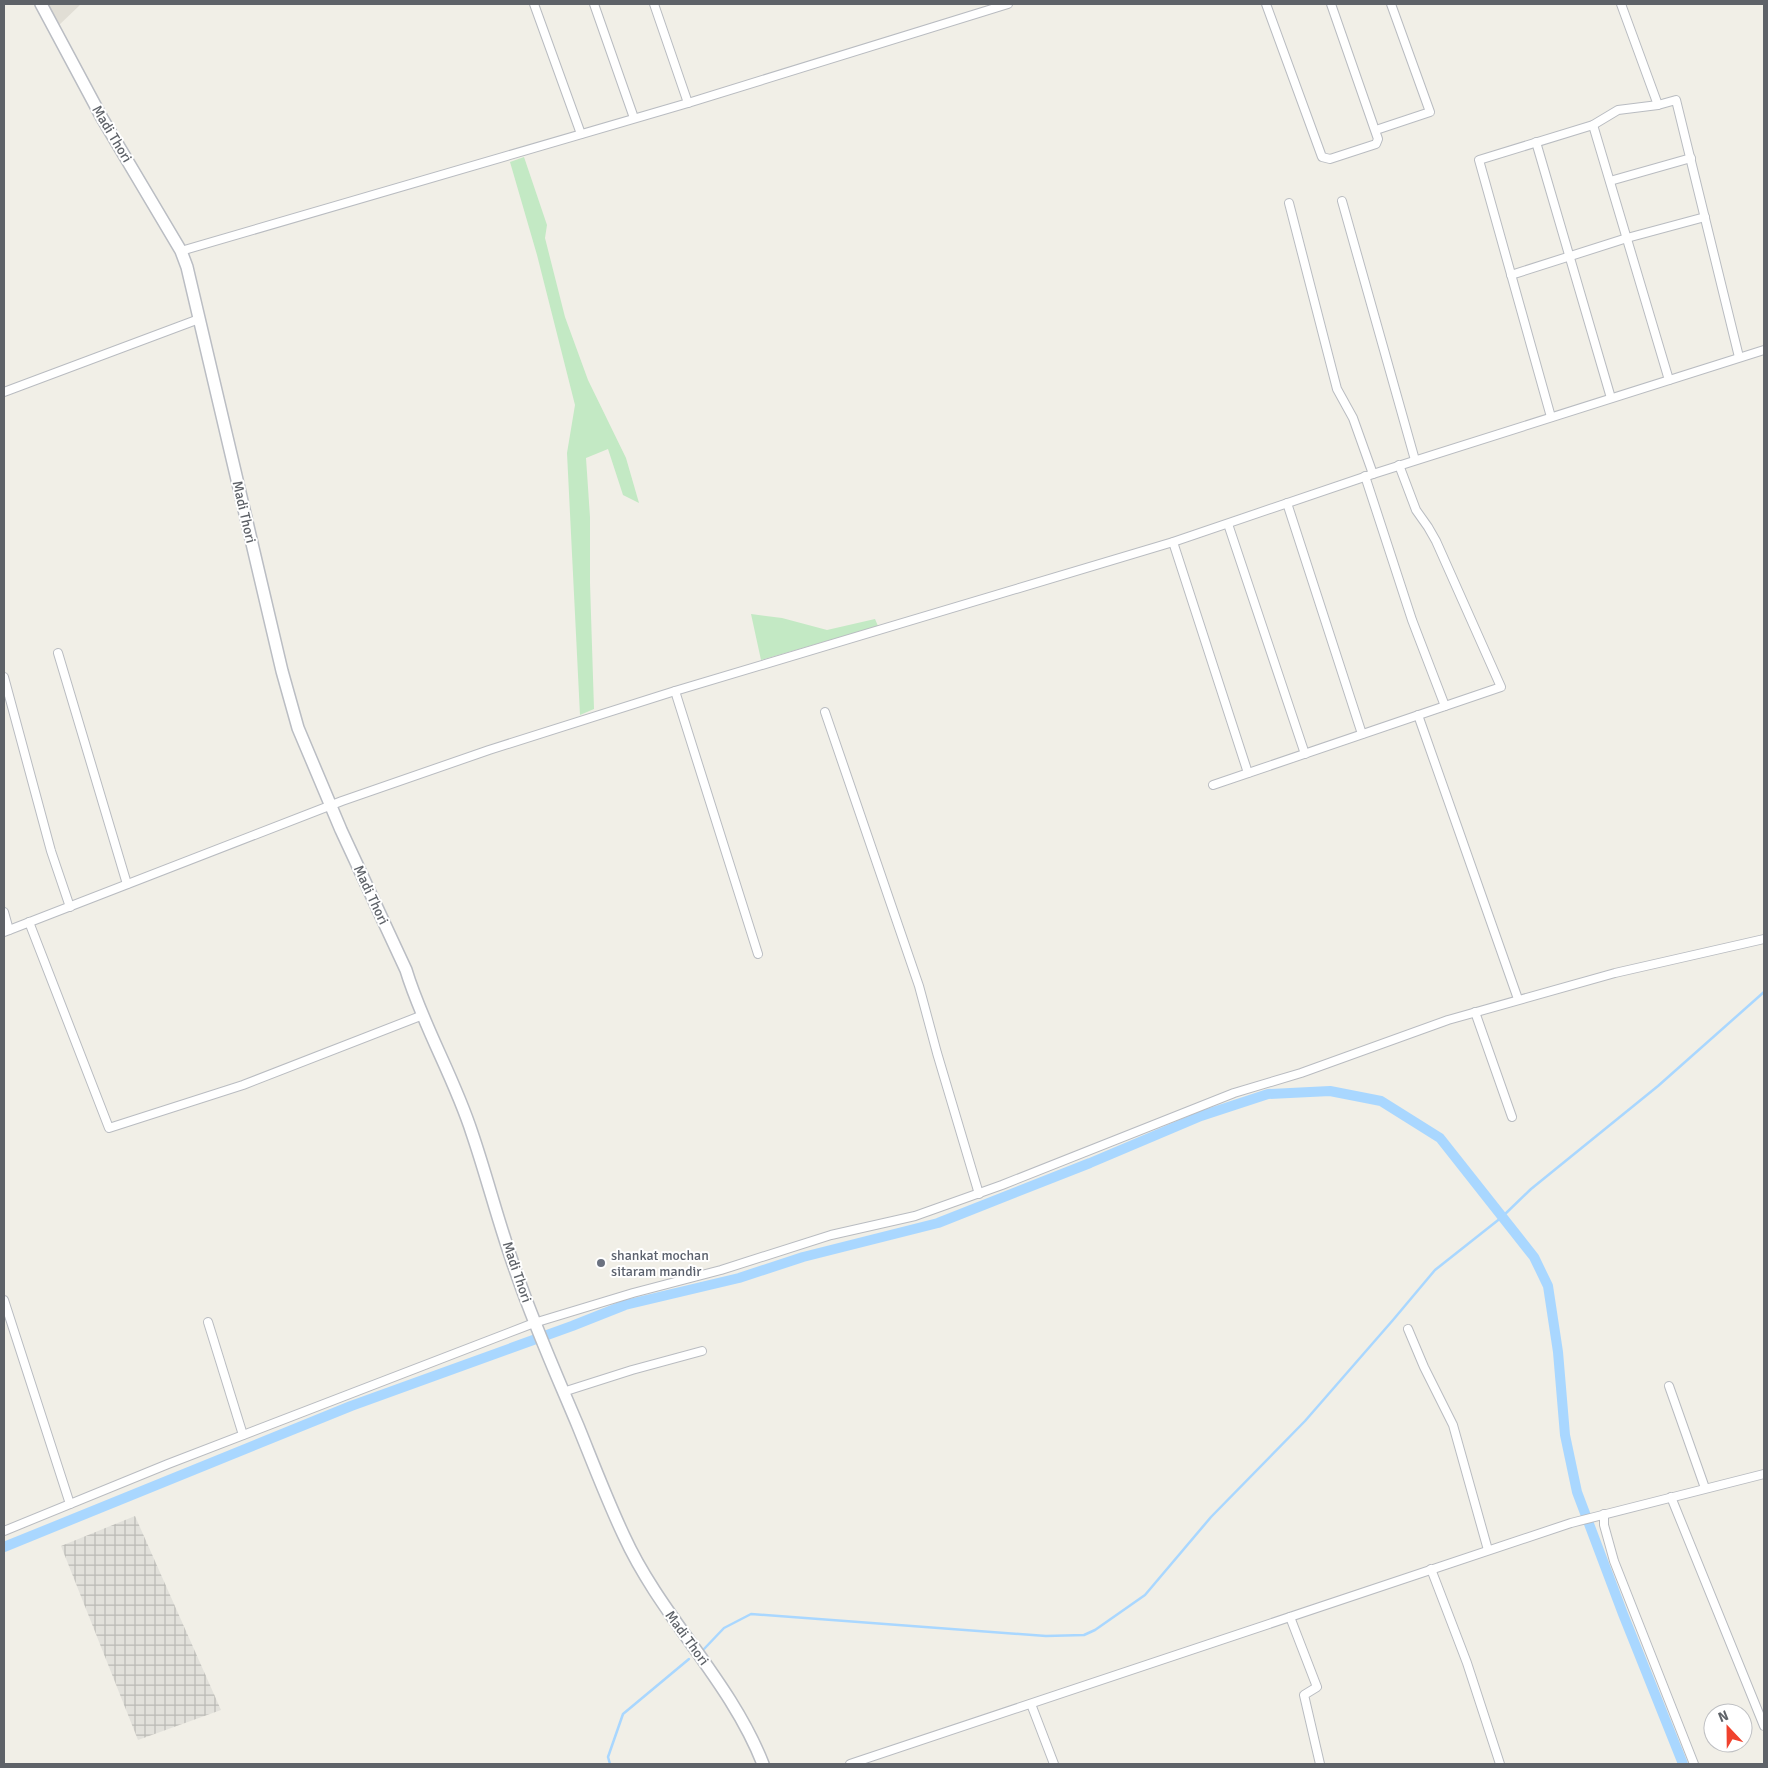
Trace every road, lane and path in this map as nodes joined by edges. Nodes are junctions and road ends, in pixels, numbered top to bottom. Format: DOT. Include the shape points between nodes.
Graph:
graph roads {
  1 [pos="41,4"];
  2 [pos="534,4"];
  3 [pos="594,4"];
  4 [pos="654,4"];
  5 [pos="1008,4"];
  6 [pos="1266,4"];
  7 [pos="1331,4"];
  8 [pos="1391,4"];
  9 [pos="1621,4"];
  10 [pos="688,103"];
  11 [pos="1658,105"];
  12 [pos="634,118"];
  13 [pos="1593,125"];
  14 [pos="1376,130"];
  15 [pos="582,134"];
  16 [pos="1536,142"];
  17 [pos="1690,158"];
  18 [pos="1610,181"];
  19 [pos="1342,201"];
  20 [pos="1289,203"];
  21 [pos="1705,217"];
  22 [pos="1627,238"];
  23 [pos="182,251"];
  24 [pos="1569,256"];
  25 [pos="1511,275"];
  26 [pos="199,319"];
  27 [pos="1764,350"];
  28 [pos="1739,357"];
  29 [pos="1669,380"];
  30 [pos="4,392"];
  31 [pos="1611,398"];
  32 [pos="1550,417"];
  33 [pos="1415,460"];
  34 [pos="1399,465"];
  35 [pos="1369,475"];
  36 [pos="1287,504"];
  37 [pos="1228,524"];
  38 [pos="1173,542"];
  39 [pos="58,653"];
  40 [pos="4,677"];
  41 [pos="675,691"];
  42 [pos="1445,706"];
  43 [pos="825,712"];
  44 [pos="1418,715"];
  45 [pos="1362,734"];
  46 [pos="1305,754"];
  47 [pos="1248,773"];
  48 [pos="1213,785"];
  49 [pos="330,805"];
  50 [pos="127,884"];
  51 [pos="70,907"];
  52 [pos="4,912"];
  53 [pos="29,922"];
  54 [pos="6,931"];
  55 [pos="1764,939"];
  56 [pos="758,954"];
  57 [pos="1518,999"];
  58 [pos="1475,1012"];
  59 [pos="423,1015"];
  60 [pos="1512,1117"];
  61 [pos="979,1194"];
  62 [pos="4,1300"];
  63 [pos="208,1322"];
  64 [pos="536,1326"];
  65 [pos="1408,1329"];
  66 [pos="702,1351"];
  67 [pos="1670,1386"];
  68 [pos="563,1392"];
  69 [pos="243,1435"];
  70 [pos="1764,1474"];
  71 [pos="1705,1488"];
  72 [pos="1672,1497"];
  73 [pos="70,1504"];
  74 [pos="1602,1515"];
  75 [pos="4,1531"];
  76 [pos="1488,1550"];
  77 [pos="1431,1569"];
  78 [pos="1290,1617"];
  79 [pos="1031,1704"];
  80 [pos="1764,1726"];
  81 [pos="763,1764"];
  82 [pos="850,1764"];
  83 [pos="1054,1764"];
  84 [pos="1320,1764"];
  85 [pos="1500,1764"];
  86 [pos="1694,1764"];
  1 -- 23 [label="main road, Madi Thori" via="102,118"];
  2 -- 15 [label="street"];
  3 -- 12 [label="street"];
  4 -- 10 [label="street"];
  5 -- 10 [label="street"];
  6 -- 14 [label="street" via="1322,157 1330,159 1376,144"];
  7 -- 14 [label="street"];
  8 -- 14 [label="street" via="1430,112"];
  9 -- 11 [label="street"];
  10 -- 12 [label="street"];
  11 -- 13 [label="street" via="1618,110"];
  11 -- 17 [label="street" via="1676,100"];
  12 -- 15 [label="street"];
  13 -- 16 [label="street"];
  13 -- 18 [label="street"];
  15 -- 23 [label="street"];
  16 -- 24 [label="street"];
  16 -- 25 [label="street" via="1478,160"];
  17 -- 18 [label="street"];
  17 -- 21 [label="street"];
  18 -- 22 [label="street"];
  19 -- 33 [label="street"];
  20 -- 35 [label="street" via="1337,389 1353,418"];
  21 -- 22 [label="street"];
  21 -- 28 [label="street"];
  22 -- 24 [label="street"];
  22 -- 29 [label="street"];
  23 -- 26 [label="main road, Madi Thori"];
  24 -- 25 [label="street"];
  24 -- 31 [label="street"];
  25 -- 32 [label="street"];
  26 -- 30 [label="street"];
  26 -- 49 [label="main road, Madi Thori" via="282,671 298,728"];
  27 -- 28 [label="street"];
  28 -- 29 [label="street"];
  29 -- 31 [label="street"];
  31 -- 32 [label="street"];
  32 -- 33 [label="street"];
  33 -- 34 [label="street"];
  34 -- 35 [label="street"];
  34 -- 42 [label="street" via="1416,510 1436,541 1501,687"];
  35 -- 36 [label="street"];
  35 -- 42 [label="street" via="1384,538"];
  36 -- 37 [label="street"];
  36 -- 45 [label="street"];
  37 -- 38 [label="street"];
  37 -- 46 [label="street"];
  38 -- 41 [label="street"];
  38 -- 47 [label="street"];
  39 -- 50 [label="street"];
  40 -- 51 [label="street" via="51,851"];
  41 -- 49 [label="street"];
  41 -- 56 [label="street"];
  42 -- 44 [label="street"];
  43 -- 61 [label="street" via="919,986"];
  44 -- 45 [label="street"];
  44 -- 57 [label="street"];
  45 -- 46 [label="street"];
  46 -- 47 [label="street"];
  47 -- 48 [label="street"];
  49 -- 50 [label="street"];
  49 -- 59 [label="main road, Madi Thori" via="406,970"];
  50 -- 51 [label="street"];
  51 -- 53 [label="street"];
  52 -- 54 [label="street"];
  53 -- 54 [label="street"];
  53 -- 59 [label="street" via="109,1128 243,1085"];
  55 -- 57 [label="street" via="1615,972"];
  57 -- 58 [label="street"];
  58 -- 60 [label="street"];
  58 -- 61 [label="street" via="1234,1093"];
  59 -- 64 [label="main road, Madi Thori" via="472,1131"];
  61 -- 64 [label="street" via="915,1216 831,1235 721,1270 633,1293"];
  62 -- 73 [label="street"];
  63 -- 69 [label="street"];
  64 -- 68 [label="main road, Madi Thori"];
  64 -- 69 [label="street"];
  65 -- 76 [label="street" via="1453,1425"];
  66 -- 68 [label="street"];
  67 -- 71 [label="street"];
  68 -- 81 [label="main road, Madi Thori" via="625,1537 658,1596 707,1664 752,1737"];
  69 -- 73 [label="street"];
  70 -- 71 [label="street"];
  71 -- 72 [label="street"];
  72 -- 74 [label="street"];
  72 -- 80 [label="street"];
  73 -- 75 [label="street"];
  74 -- 76 [label="street"];
  74 -- 86 [label="street" via="1614,1561"];
  76 -- 77 [label="street"];
  77 -- 78 [label="street"];
  77 -- 85 [label="street" via="1467,1663"];
  78 -- 79 [label="street"];
  78 -- 84 [label="street" via="1317,1687 1304,1695"];
  79 -- 82 [label="street"];
  79 -- 83 [label="street"];
}
